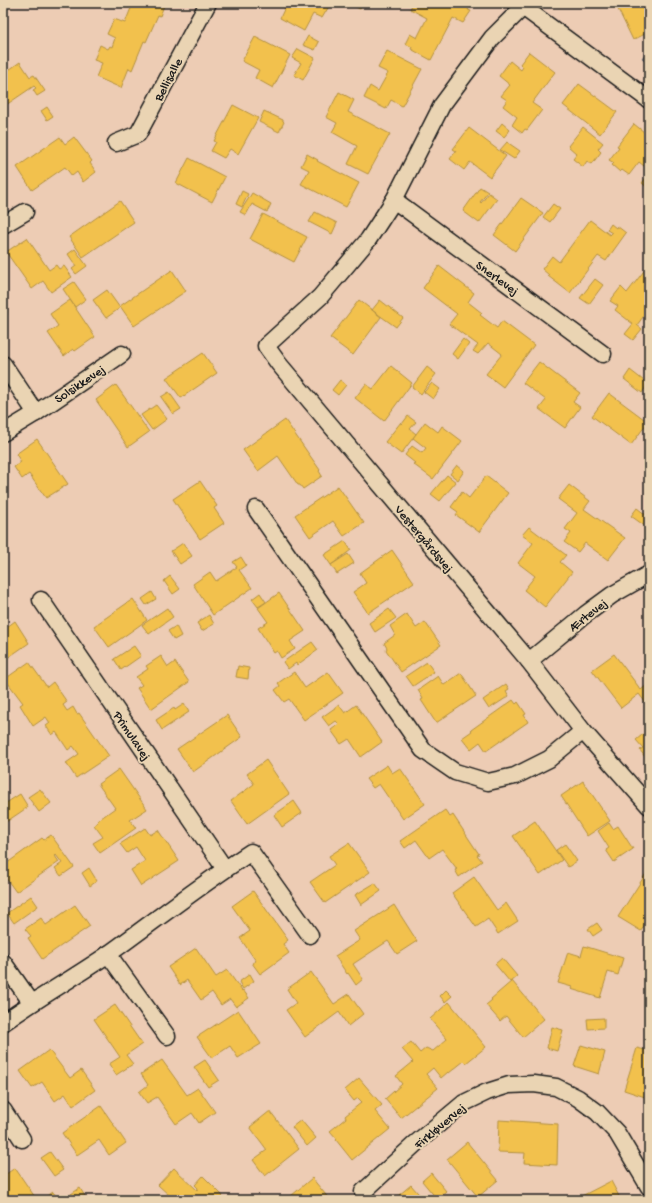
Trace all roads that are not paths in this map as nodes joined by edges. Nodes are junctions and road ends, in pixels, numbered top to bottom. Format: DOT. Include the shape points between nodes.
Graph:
graph roads {
  1 [pos="208,3"];
  2 [pos="527,5"];
  3 [pos="649,100"];
  4 [pos="116,143"];
  5 [pos="394,200"];
  6 [pos="24,212"];
  7 [pos="3,226"];
  8 [pos="122,354"];
  9 [pos="603,354"];
  10 [pos="3,364"];
  11 [pos="36,413"];
  12 [pos="3,433"];
  13 [pos="256,509"];
  14 [pos="649,574"];
  15 [pos="41,600"];
  16 [pos="529,662"];
  17 [pos="583,730"];
  18 [pos="649,806"];
  19 [pos="225,869"];
  20 [pos="310,934"];
  21 [pos="108,954"];
  22 [pos="3,962"];
  23 [pos="31,1002"];
  24 [pos="3,1023"];
  25 [pos="167,1036"];
  26 [pos="3,1110"];
  27 [pos="22,1138"];
  28 [pos="649,1186"];
  29 [pos="363,1192"];
  1 -- 4 [label="street, Bellisalle" via="138,134"];
  2 -- 3 [label="street"];
  2 -- 5 [label="street" via="492,38 442,105"];
  5 -- 9 [label="street, Snerlevej"];
  5 -- 16 [label="street, Vestergårdsvej" via="368,240 320,297 266,346"];
  6 -- 7 [label="street"];
  8 -- 11 [label="street, Solsikkevej"];
  10 -- 11 [label="street"];
  11 -- 12 [label="street, Solsikkevej"];
  13 -- 17 [label="street" via="423,750 455,772 488,782 515,776 549,760"];
  14 -- 16 [label="street, Ærtevej" via="612,594"];
  15 -- 19 [label="street, Primulavej"];
  16 -- 17 [label="street, Vestergårdsvej"];
  17 -- 18 [label="street, Vestergårdsvej"];
  19 -- 20 [label="street" via="251,852"];
  19 -- 21 [label="street"];
  21 -- 23 [label="street"];
  21 -- 25 [label="street"];
  22 -- 23 [label="street"];
  23 -- 24 [label="street"];
  26 -- 27 [label="street"];
  28 -- 29 [label="street, Firkløvervej" via="617,1133 597,1112 578,1098 556,1087 534,1084 509,1085 464,1103"];
}
